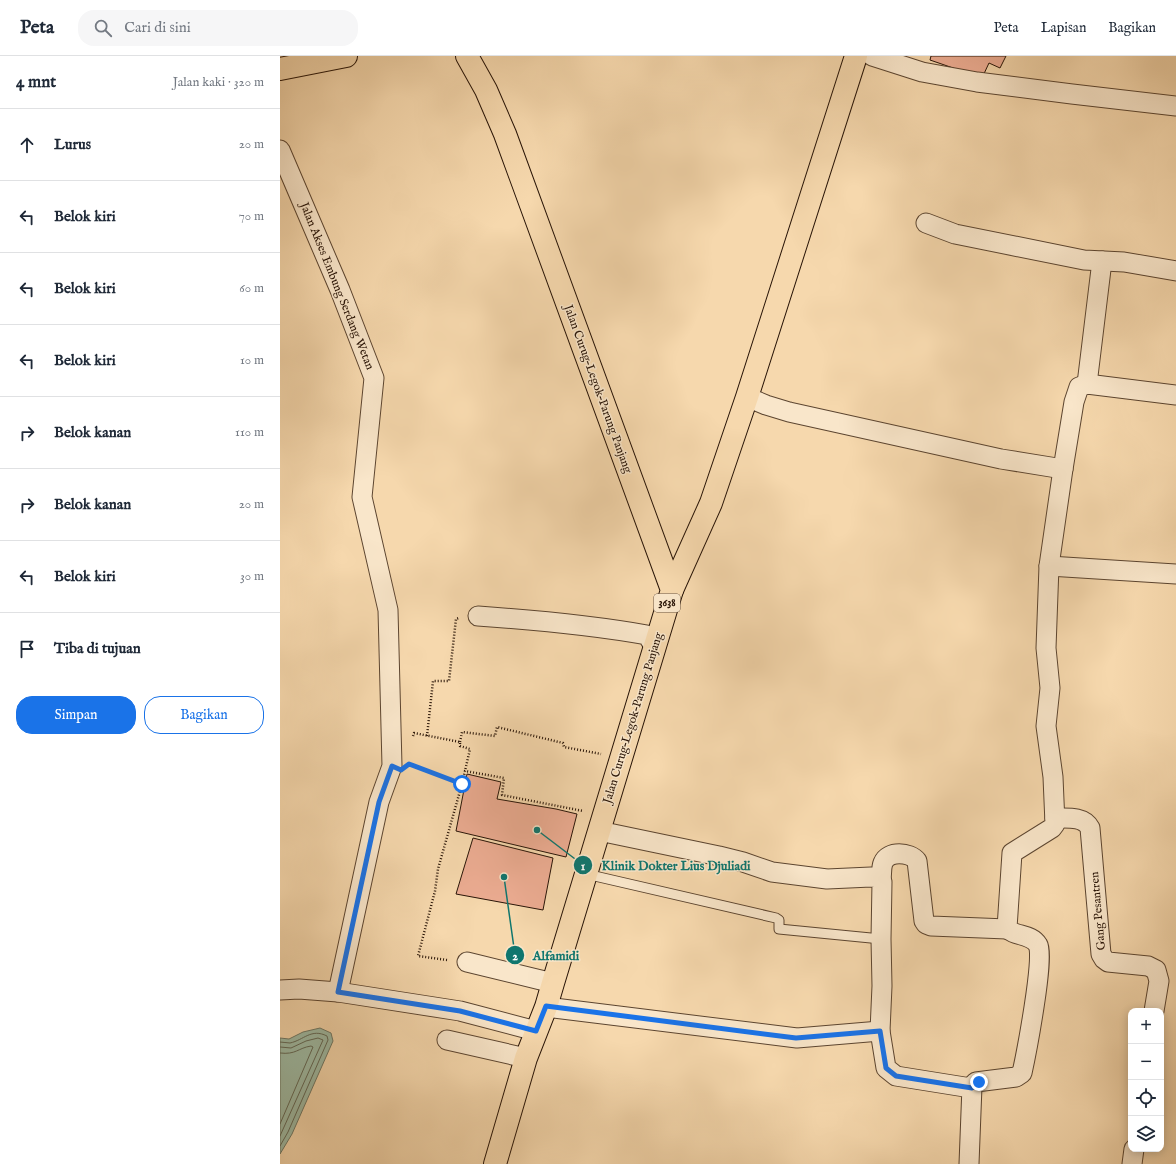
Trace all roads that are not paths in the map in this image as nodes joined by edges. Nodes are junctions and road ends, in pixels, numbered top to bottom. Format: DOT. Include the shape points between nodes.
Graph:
graph roads {
  1 [pos="346,56"];
  2 [pos="467,56"];
  3 [pos="856,56"];
  4 [pos="872,56"];
  5 [pos="280,69"];
  6 [pos="1176,106"];
  7 [pos="280,150"];
  8 [pos="926,223"];
  9 [pos="1102,261"];
  10 [pos="1176,271"];
  11 [pos="1088,384"];
  12 [pos="1176,395"];
  13 [pos="747,397"];
  14 [pos="1063,469"];
  15 [pos="1049,566"];
  16 [pos="1176,574"];
  17 [pos="672,590"];
  18 [pos="478,616"];
  19 [pos="654,646"];
  20 [pos="1055,818"];
  21 [pos="601,823"];
  22 [pos="586,874"];
  23 [pos="881,879"];
  24 [pos="1008,929"];
  25 [pos="881,939"];
  26 [pos="467,962"];
  27 [pos="553,983"];
  28 [pos="280,990"];
  29 [pos="338,992"];
  30 [pos="546,1006"];
  31 [pos="1154,1008"];
  32 [pos="536,1031"];
  33 [pos="880,1031"];
  34 [pos="447,1040"];
  35 [pos="526,1058"];
  36 [pos="972,1088"];
  37 [pos="1134,1152"];
  38 [pos="495,1164"];
  39 [pos="969,1164"];
  40 [pos="1132,1164"];
  1 -- 5 [label="main road"];
  2 -- 17 [label="main road, Jalan Curug–Legok–Parung Panjang / 3638" via="486,90 505,134"];
  3 -- 13 [label="main road"];
  4 -- 6 [label="street" via="922,72 970,80"];
  7 -- 29 [label="street, Jalan Akses Embung Serdang Wetan" via="340,290 374,378 362,497 388,610 392,766 379,802"];
  8 -- 9 [label="street" via="955,234 1084,260"];
  9 -- 10 [label="street"];
  9 -- 11 [label="street"];
  11 -- 12 [label="street"];
  11 -- 14 [label="street" via="1079,387 1076,395"];
  13 -- 14 [label="street" via="789,412 1001,459"];
  13 -- 17 [label="main road" via="711,503"];
  14 -- 15 [label="street"];
  15 -- 16 [label="street"];
  15 -- 20 [label="street" via="1046,648 1050,688 1046,726 1053,777"];
  17 -- 19 [label="main road, Jalan Curug–Legok–Parung Panjang / 3638"];
  18 -- 19 [label="street" via="555,622 647,635"];
  19 -- 21 [label="main road, Jalan Curug–Legok–Parung Panjang / 3638"];
  20 -- 24 [label="street" via="1052,828 1012,853"];
  20 -- 31 [label="street, Gang Pesantren" via="1078,819 1086,822 1090,828 1101,954 1108,962 1148,966 1156,970 1159,981"];
  21 -- 22 [label="main road, Jalan Curug–Legok–Parung Panjang / 3638"];
  21 -- 23 [label="street" via="772,872 827,879"];
  22 -- 25 [label="lane" via="776,918 779,920 779,929"];
  22 -- 27 [label="main road, Jalan Curug–Legok–Parung Panjang / 3638"];
  23 -- 24 [label="street" via="882,864 887,858 896,854 910,856 917,861 926,924"];
  23 -- 25 [label="street"];
  24 -- 36 [label="street" via="1031,938 1040,947 1031,1027 1022,1073 1016,1077 976,1082"];
  25 -- 33 [label="street"];
  26 -- 27 [label="street"];
  27 -- 30 [label="main road, Jalan Curug–Legok–Parung Panjang / 3638"];
  28 -- 29 [label="street"];
  29 -- 32 [label="street" via="460,1011"];
  30 -- 32 [label="main road, Jalan Curug–Legok–Parung Panjang / 3638"];
  30 -- 33 [label="street" via="796,1038"];
  32 -- 35 [label="main road, Jalan Curug–Legok–Parung Panjang / 3638"];
  33 -- 36 [label="street" via="886,1068 896,1076"];
  34 -- 35 [label="street"];
  35 -- 38 [label="main road, Jalan Curug–Legok–Parung Panjang / 3638"];
  36 -- 39 [label="street"];
  37 -- 40 [label="street"];
}
